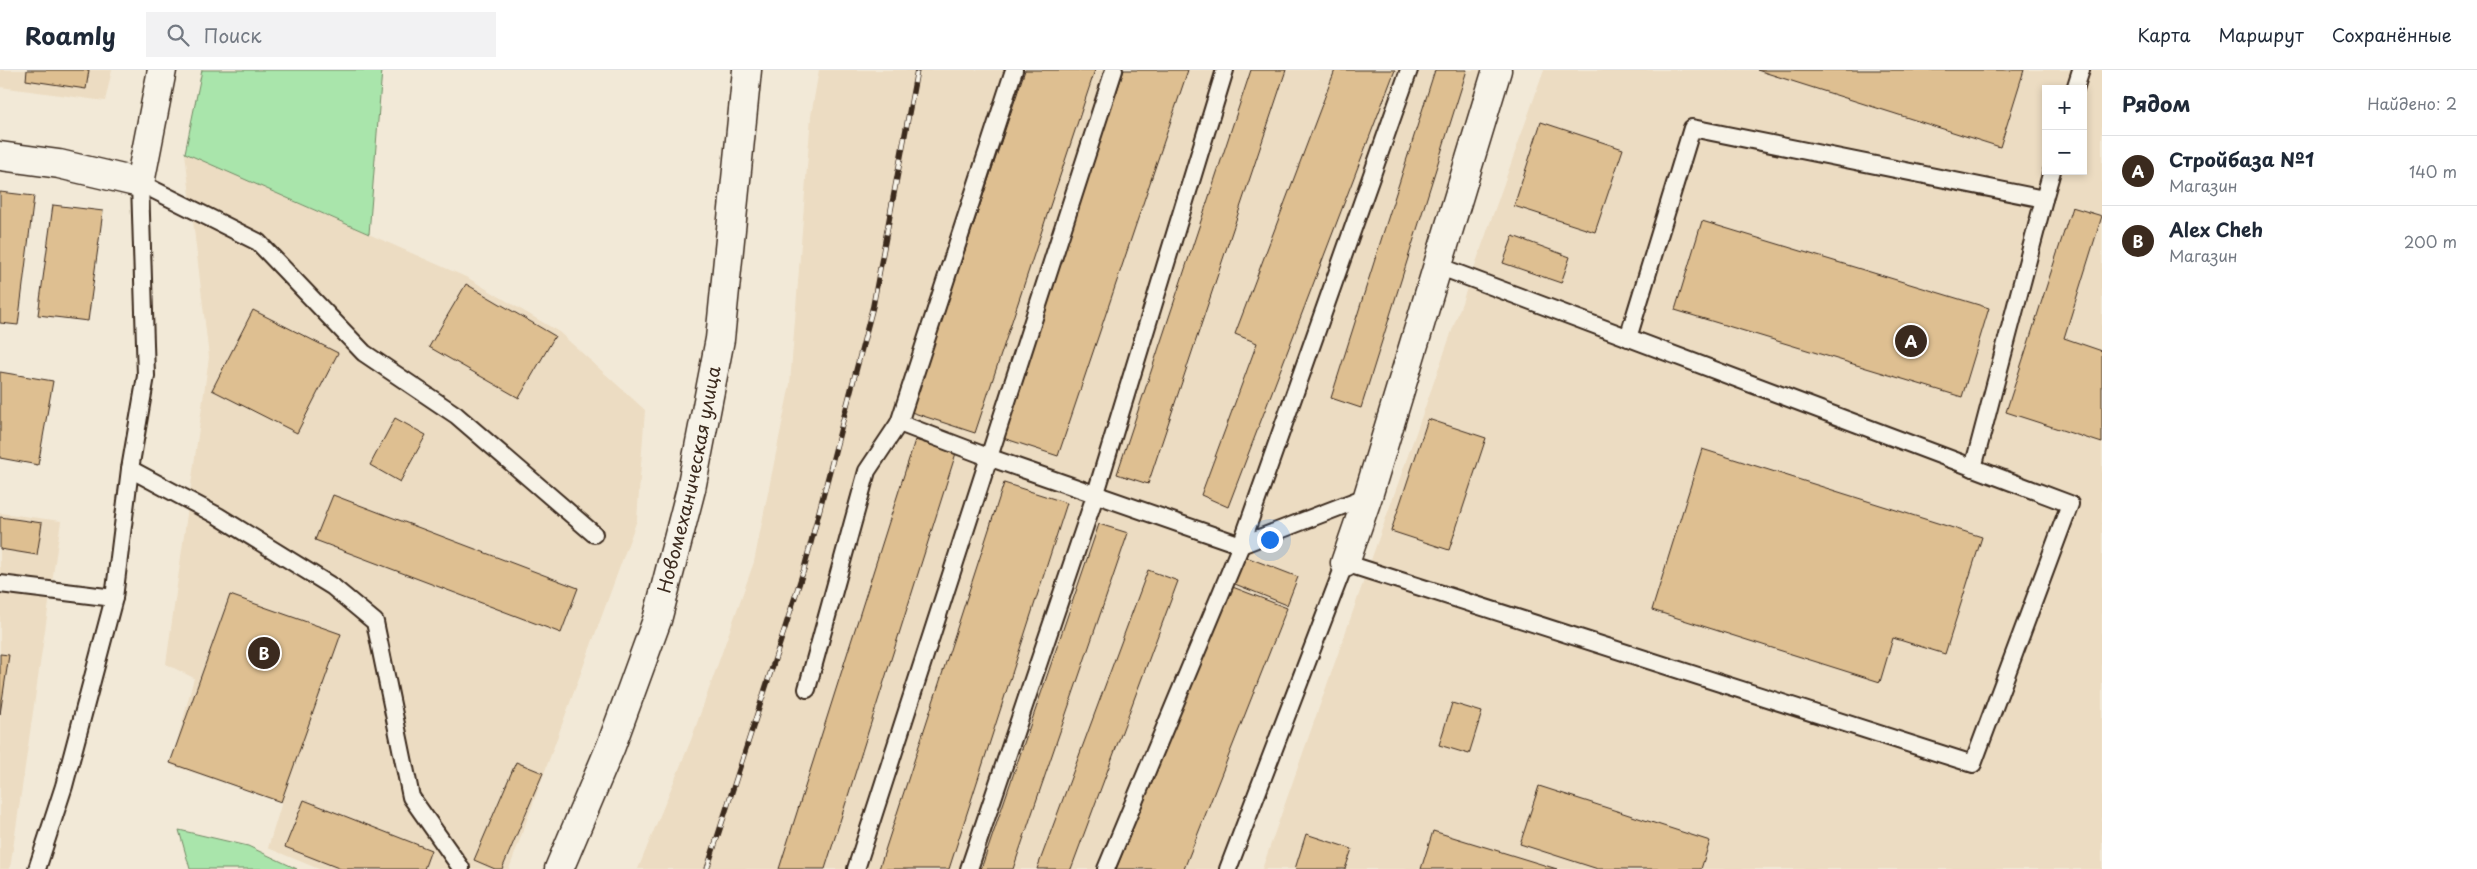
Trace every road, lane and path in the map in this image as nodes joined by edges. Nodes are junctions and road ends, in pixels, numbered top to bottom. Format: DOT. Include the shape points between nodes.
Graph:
graph roads {
  1 [pos="162,70"];
  2 [pos="747,70"];
  3 [pos="1014,70"];
  4 [pos="1114,70"];
  5 [pos="1225,70"];
  6 [pos="1409,70"];
  7 [pos="1497,70"];
  8 [pos="2081,70"];
  9 [pos="2077,85"];
  10 [pos="0,156"];
  11 [pos="2051,175"];
  12 [pos="140,183"];
  13 [pos="2044,199"];
  14 [pos="1438,266"];
  15 [pos="1628,338"];
  16 [pos="900,423"];
  17 [pos="988,457"];
  18 [pos="1973,468"];
  19 [pos="130,469"];
  20 [pos="1096,493"];
  21 [pos="1368,496"];
  22 [pos="594,534"];
  23 [pos="1241,545"];
  24 [pos="1345,563"];
  25 [pos="0,584"];
  26 [pos="114,598"];
  27 [pos="807,689"];
  28 [pos="461,868"];
  29 [pos="37,869"];
  30 [pos="559,869"];
  31 [pos="856,869"];
  32 [pos="969,869"];
  33 [pos="1106,869"];
  34 [pos="1228,869"];
  1 -- 12 [label="main road"];
  2 -- 30 [label="main road, Новомеханическая улица" via="720,339 691,489 657,620 611,746"];
  3 -- 16 [label="lane"];
  4 -- 17 [label="lane"];
  5 -- 20 [label="lane"];
  6 -- 23 [label="lane"];
  7 -- 14 [label="main road"];
  8 -- 9 [label="lane"];
  10 -- 12 [label="main road" via="59,164"];
  11 -- 13 [label="lane"];
  12 -- 19 [label="lane" via="146,376"];
  12 -- 22 [label="lane" via="258,242 364,353 456,415"];
  13 -- 15 [label="lane" via="1692,128"];
  13 -- 18 [label="lane"];
  14 -- 15 [label="lane"];
  14 -- 21 [label="main road"];
  15 -- 18 [label="lane"];
  16 -- 17 [label="lane"];
  16 -- 27 [label="lane" via="867,471"];
  17 -- 20 [label="lane"];
  17 -- 31 [label="lane"];
  18 -- 24 [label="lane" via="2070,504 1973,764"];
  19 -- 26 [label="lane"];
  19 -- 28 [label="lane" via="218,516 333,587 375,622 411,797"];
  20 -- 23 [label="lane"];
  20 -- 32 [label="lane"];
  21 -- 23 [label="lane"];
  21 -- 24 [label="main road"];
  23 -- 33 [label="lane"];
  24 -- 34 [label="lane"];
  25 -- 26 [label="lane"];
  26 -- 29 [label="lane" via="64,786"];
}
